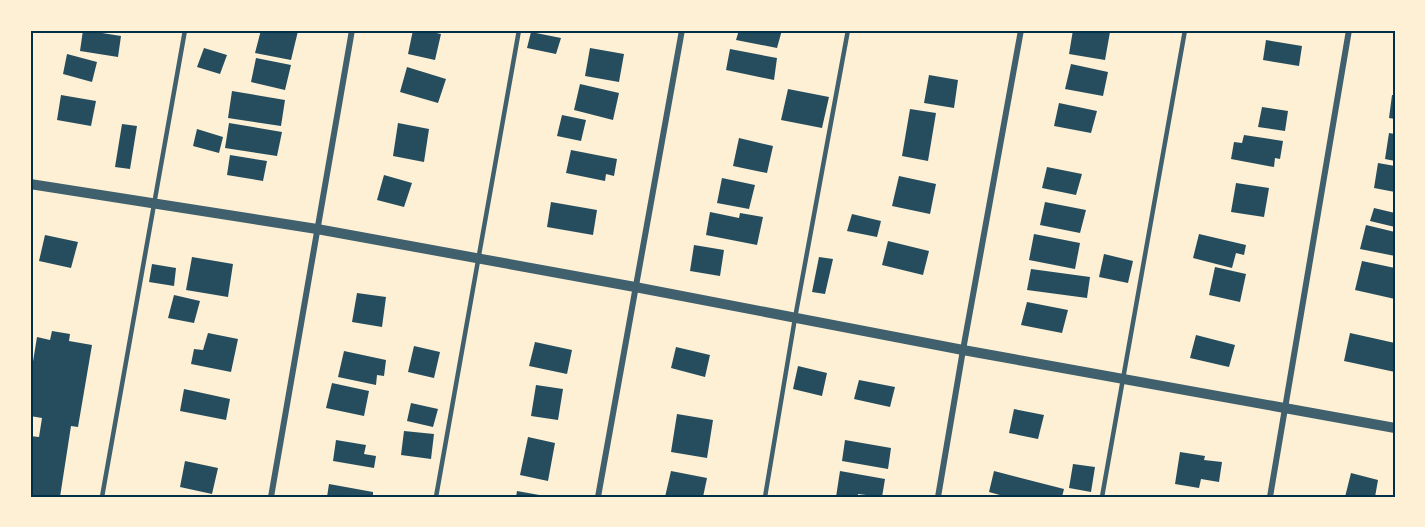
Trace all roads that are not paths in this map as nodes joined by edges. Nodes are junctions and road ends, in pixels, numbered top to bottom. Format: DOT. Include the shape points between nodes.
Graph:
graph roads {
  1 [pos="184,30"];
  2 [pos="352,30"];
  3 [pos="519,30"];
  4 [pos="682,30"];
  5 [pos="848,30"];
  6 [pos="1021,30"];
  7 [pos="1185,30"];
  8 [pos="1349,30"];
  9 [pos="30,184"];
  10 [pos="153,204"];
  11 [pos="317,229"];
  12 [pos="478,258"];
  13 [pos="635,287"];
  14 [pos="795,318"];
  15 [pos="963,350"];
  16 [pos="1123,379"];
  17 [pos="1285,408"];
  18 [pos="1395,428"];
  19 [pos="102,497"];
  20 [pos="271,497"];
  21 [pos="436,497"];
  22 [pos="598,497"];
  23 [pos="765,497"];
  24 [pos="938,497"];
  25 [pos="1102,497"];
  26 [pos="1270,497"];
  1 -- 10 [label="lane"];
  2 -- 11 [label="street"];
  3 -- 12 [label="lane"];
  4 -- 13 [label="street"];
  5 -- 14 [label="lane"];
  6 -- 15 [label="street"];
  7 -- 16 [label="lane"];
  8 -- 17 [label="street"];
  9 -- 10 [label="street"];
  10 -- 11 [label="street"];
  10 -- 19 [label="lane"];
  11 -- 12 [label="street"];
  11 -- 20 [label="street"];
  12 -- 13 [label="street"];
  12 -- 21 [label="lane"];
  13 -- 14 [label="street"];
  13 -- 22 [label="street"];
  14 -- 15 [label="street"];
  14 -- 23 [label="lane"];
  15 -- 16 [label="street"];
  15 -- 24 [label="street"];
  16 -- 17 [label="street"];
  16 -- 25 [label="lane"];
  17 -- 18 [label="street"];
  17 -- 26 [label="street"];
}
